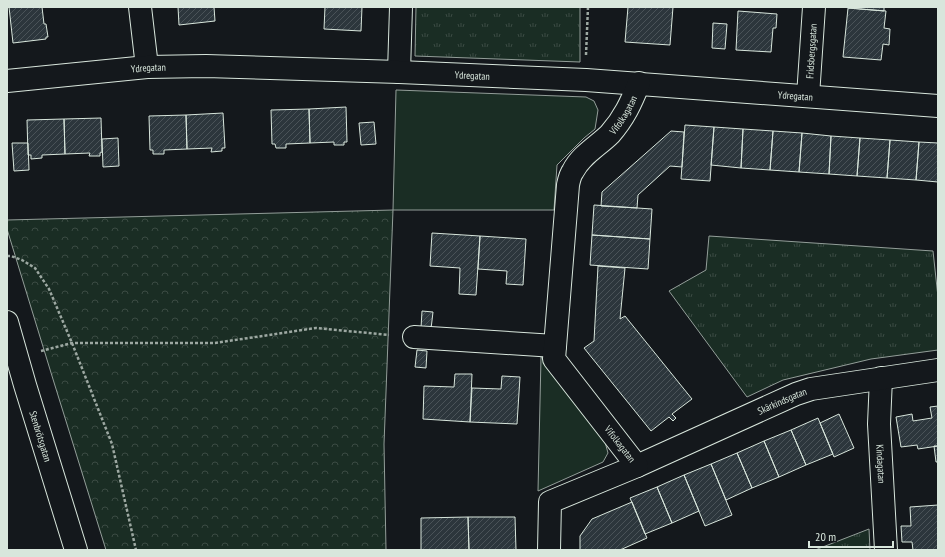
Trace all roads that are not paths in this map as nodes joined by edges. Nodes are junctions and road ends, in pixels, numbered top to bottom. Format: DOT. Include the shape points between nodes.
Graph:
graph roads {
  1 [pos="140,7"];
  2 [pos="401,7"];
  3 [pos="814,7"];
  4 [pos="147,67"];
  5 [pos="399,72"];
  6 [pos="7,81"];
  7 [pos="639,83"];
  8 [pos="808,96"];
  9 [pos="938,106"];
  10 [pos="7,322"];
  11 [pos="414,337"];
  12 [pos="555,346"];
  13 [pos="938,370"];
  14 [pos="881,378"];
  15 [pos="636,466"];
  16 [pos="76,550"];
  17 [pos="549,550"];
  18 [pos="886,550"];
  1 -- 4 [label="street"];
  2 -- 5 [label="street"];
  3 -- 8 [label="street, Fridsbergsgatan"];
  4 -- 5 [label="street, Ydregatan" via="206,66"];
  4 -- 6 [label="street, Ydregatan"];
  5 -- 7 [label="street, Ydregatan"];
  7 -- 8 [label="street, Ydregatan"];
  7 -- 12 [label="street, Vifolkagatan" via="630,105 609,135 578,162 572,171 568,185"];
  8 -- 9 [label="street, Ydregatan"];
  10 -- 16 [label="street, Stenbrötsgatan"];
  11 -- 12 [label="street"];
  12 -- 15 [label="street, Vifolkagatan" via="554,359"];
  13 -- 14 [label="street, Skärkindsgatan"];
  14 -- 15 [label="street, Skärkindsgatan" via="811,389 796,394"];
  14 -- 18 [label="street, Kindagatan" via="879,424"];
  15 -- 17 [label="street, Vifolkagatan" via="550,502"];
}
